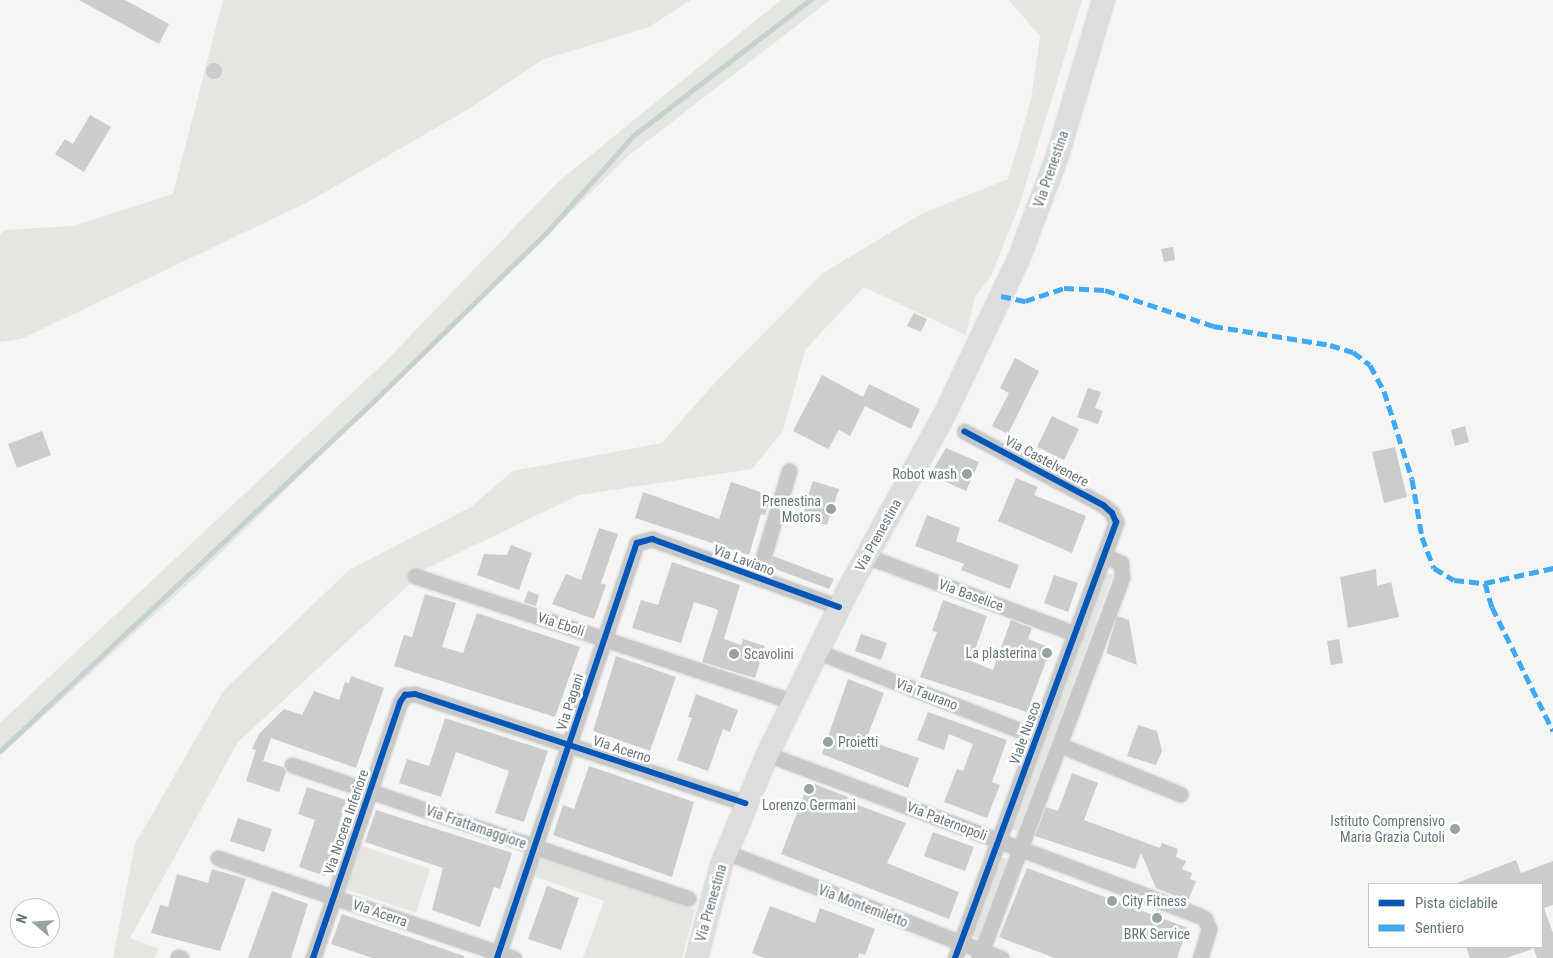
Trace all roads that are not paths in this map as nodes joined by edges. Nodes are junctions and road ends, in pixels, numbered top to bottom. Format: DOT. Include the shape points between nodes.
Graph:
graph roads {
  1 [pos="1103,0"];
  2 [pos="964,431"];
  3 [pos="789,471"];
  4 [pos="1115,517"];
  5 [pos="640,540"];
  6 [pos="866,556"];
  7 [pos="1106,556"];
  8 [pos="415,576"];
  9 [pos="757,578"];
  10 [pos="839,608"];
  11 [pos="1076,634"];
  12 [pos="604,638"];
  13 [pos="816,651"];
  14 [pos="405,695"];
  15 [pos="791,701"];
  16 [pos="1037,737"];
  17 [pos="569,745"];
  18 [pos="1060,745"];
  19 [pos="767,754"];
  20 [pos="292,765"];
  21 [pos="370,792"];
  22 [pos="1180,794"];
  23 [pos="745,803"];
  24 [pos="999,841"];
  25 [pos="534,847"];
  26 [pos="1021,848"];
  27 [pos="726,852"];
  28 [pos="218,858"];
  29 [pos="334,898"];
  30 [pos="688,898"];
  31 [pos="961,943"];
  32 [pos="980,954"];
  33 [pos="503,956"];
  34 [pos="313,958"];
  35 [pos="696,958"];
  36 [pos="955,958"];
  37 [pos="1001,958"];
  38 [pos="1200,958"];
  1 -- 6 [label="main road, Via Prenestina" via="1057,155 1018,259 944,414"];
  2 -- 4 [label="street, Via Castelvenere" via="1103,505"];
  3 -- 9 [label="street, Via Laviano"];
  4 -- 7 [label="street, Viale Nusco" via="1116,528"];
  5 -- 9 [label="street, Via Laviano" via="652,539"];
  5 -- 12 [label="street, Via Pagani" via="632,551"];
  6 -- 10 [label="main road, Via Prenestina"];
  6 -- 11 [label="street, Via Baselice"];
  7 -- 11 [label="street, Viale Nusco"];
  7 -- 18 [label="street" via="1121,563 1122,577"];
  8 -- 12 [label="street, Via Eboli"];
  9 -- 10 [label="street, Via Laviano"];
  10 -- 13 [label="main road, Via Prenestina"];
  11 -- 16 [label="street, Viale Nusco"];
  12 -- 15 [label="street, Via Eboli"];
  12 -- 17 [label="street, Via Pagani"];
  13 -- 15 [label="main road, Via Prenestina"];
  13 -- 16 [label="street, Via Taurano"];
  14 -- 17 [label="street, Via Acerno" via="415,694"];
  14 -- 21 [label="street, Via Nocera Inferiore"];
  15 -- 19 [label="main road, Via Prenestina"];
  16 -- 24 [label="street, Viale Nusco"];
  17 -- 23 [label="street, Via Acerno"];
  17 -- 25 [label="street, Via Pagani"];
  18 -- 22 [label="street"];
  18 -- 26 [label="street"];
  19 -- 23 [label="main road, Via Prenestina"];
  19 -- 24 [label="street, Via Paternopoli"];
  20 -- 21 [label="street, Via Frattamaggiore"];
  21 -- 25 [label="street, Via Frattamaggiore"];
  21 -- 29 [label="street, Via Nocera Inferiore"];
  23 -- 27 [label="main road, Via Prenestina"];
  24 -- 26 [label="street, Via Paternopoli"];
  24 -- 31 [label="street, Viale Nusco"];
  25 -- 30 [label="street, Via Frattamaggiore"];
  25 -- 33 [label="street, Via Pagani"];
  26 -- 32 [label="street"];
  26 -- 38 [label="street, Via Paternopoli" via="1196,914 1208,924"];
  27 -- 31 [label="street, Via Montemiletto"];
  27 -- 35 [label="main road, Via Prenestina"];
  28 -- 29 [label="street, Via Acerra"];
  29 -- 33 [label="street, Via Acerra"];
  29 -- 34 [label="street, Via Nocera Inferiore"];
  31 -- 32 [label="street, Via Montemiletto"];
  31 -- 36 [label="street, Viale Nusco"];
  32 -- 37 [label="street, Via Montemiletto"];
}
